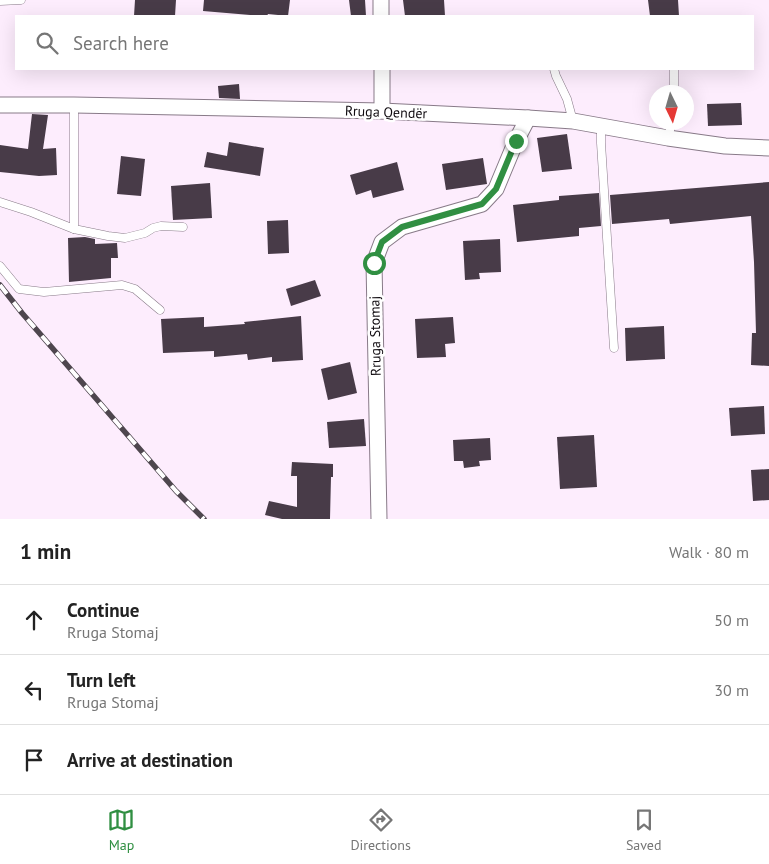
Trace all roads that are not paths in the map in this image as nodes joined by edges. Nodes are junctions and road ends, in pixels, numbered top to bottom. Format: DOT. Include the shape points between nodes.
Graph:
graph roads {
  1 [pos="22,0"];
  2 [pos="381,0"];
  3 [pos="0,1"];
  4 [pos="381,15"];
  5 [pos="382,70"];
  6 [pos="554,70"];
  7 [pos="674,70"];
  8 [pos="674,85"];
  9 [pos="0,105"];
  10 [pos="74,105"];
  11 [pos="382,111"];
  12 [pos="528,118"];
  13 [pos="573,121"];
  14 [pos="601,126"];
  15 [pos="670,130"];
  16 [pos="668,138"];
  17 [pos="769,148"];
  18 [pos="0,202"];
  19 [pos="183,227"];
  20 [pos="74,229"];
  21 [pos="0,266"];
  22 [pos="160,310"];
  23 [pos="614,348"];
  24 [pos="379,519"];
  1 -- 3 [label="lane"];
  2 -- 4 [label="street"];
  5 -- 11 [label="street"];
  6 -- 13 [label="lane"];
  7 -- 8 [label="lane"];
  9 -- 10 [label="street, Rruga Qendër"];
  10 -- 11 [label="street, Rruga Qendër"];
  10 -- 20 [label="lane"];
  11 -- 12 [label="street, Rruga Qendër"];
  12 -- 13 [label="street, Rruga Qendër"];
  12 -- 24 [label="street, Rruga Stomaj" via="496,189 482,204 402,227 382,242 374,263"];
  13 -- 14 [label="street, Rruga Qendër"];
  14 -- 16 [label="street, Rruga Qendër"];
  14 -- 23 [label="lane"];
  15 -- 16 [label="lane"];
  16 -- 17 [label="street, Rruga Qendër"];
  18 -- 20 [label="lane"];
  19 -- 20 [label="lane" via="161,226 125,238"];
  21 -- 22 [label="lane" via="19,289 44,292 122,285 135,289"];
}
